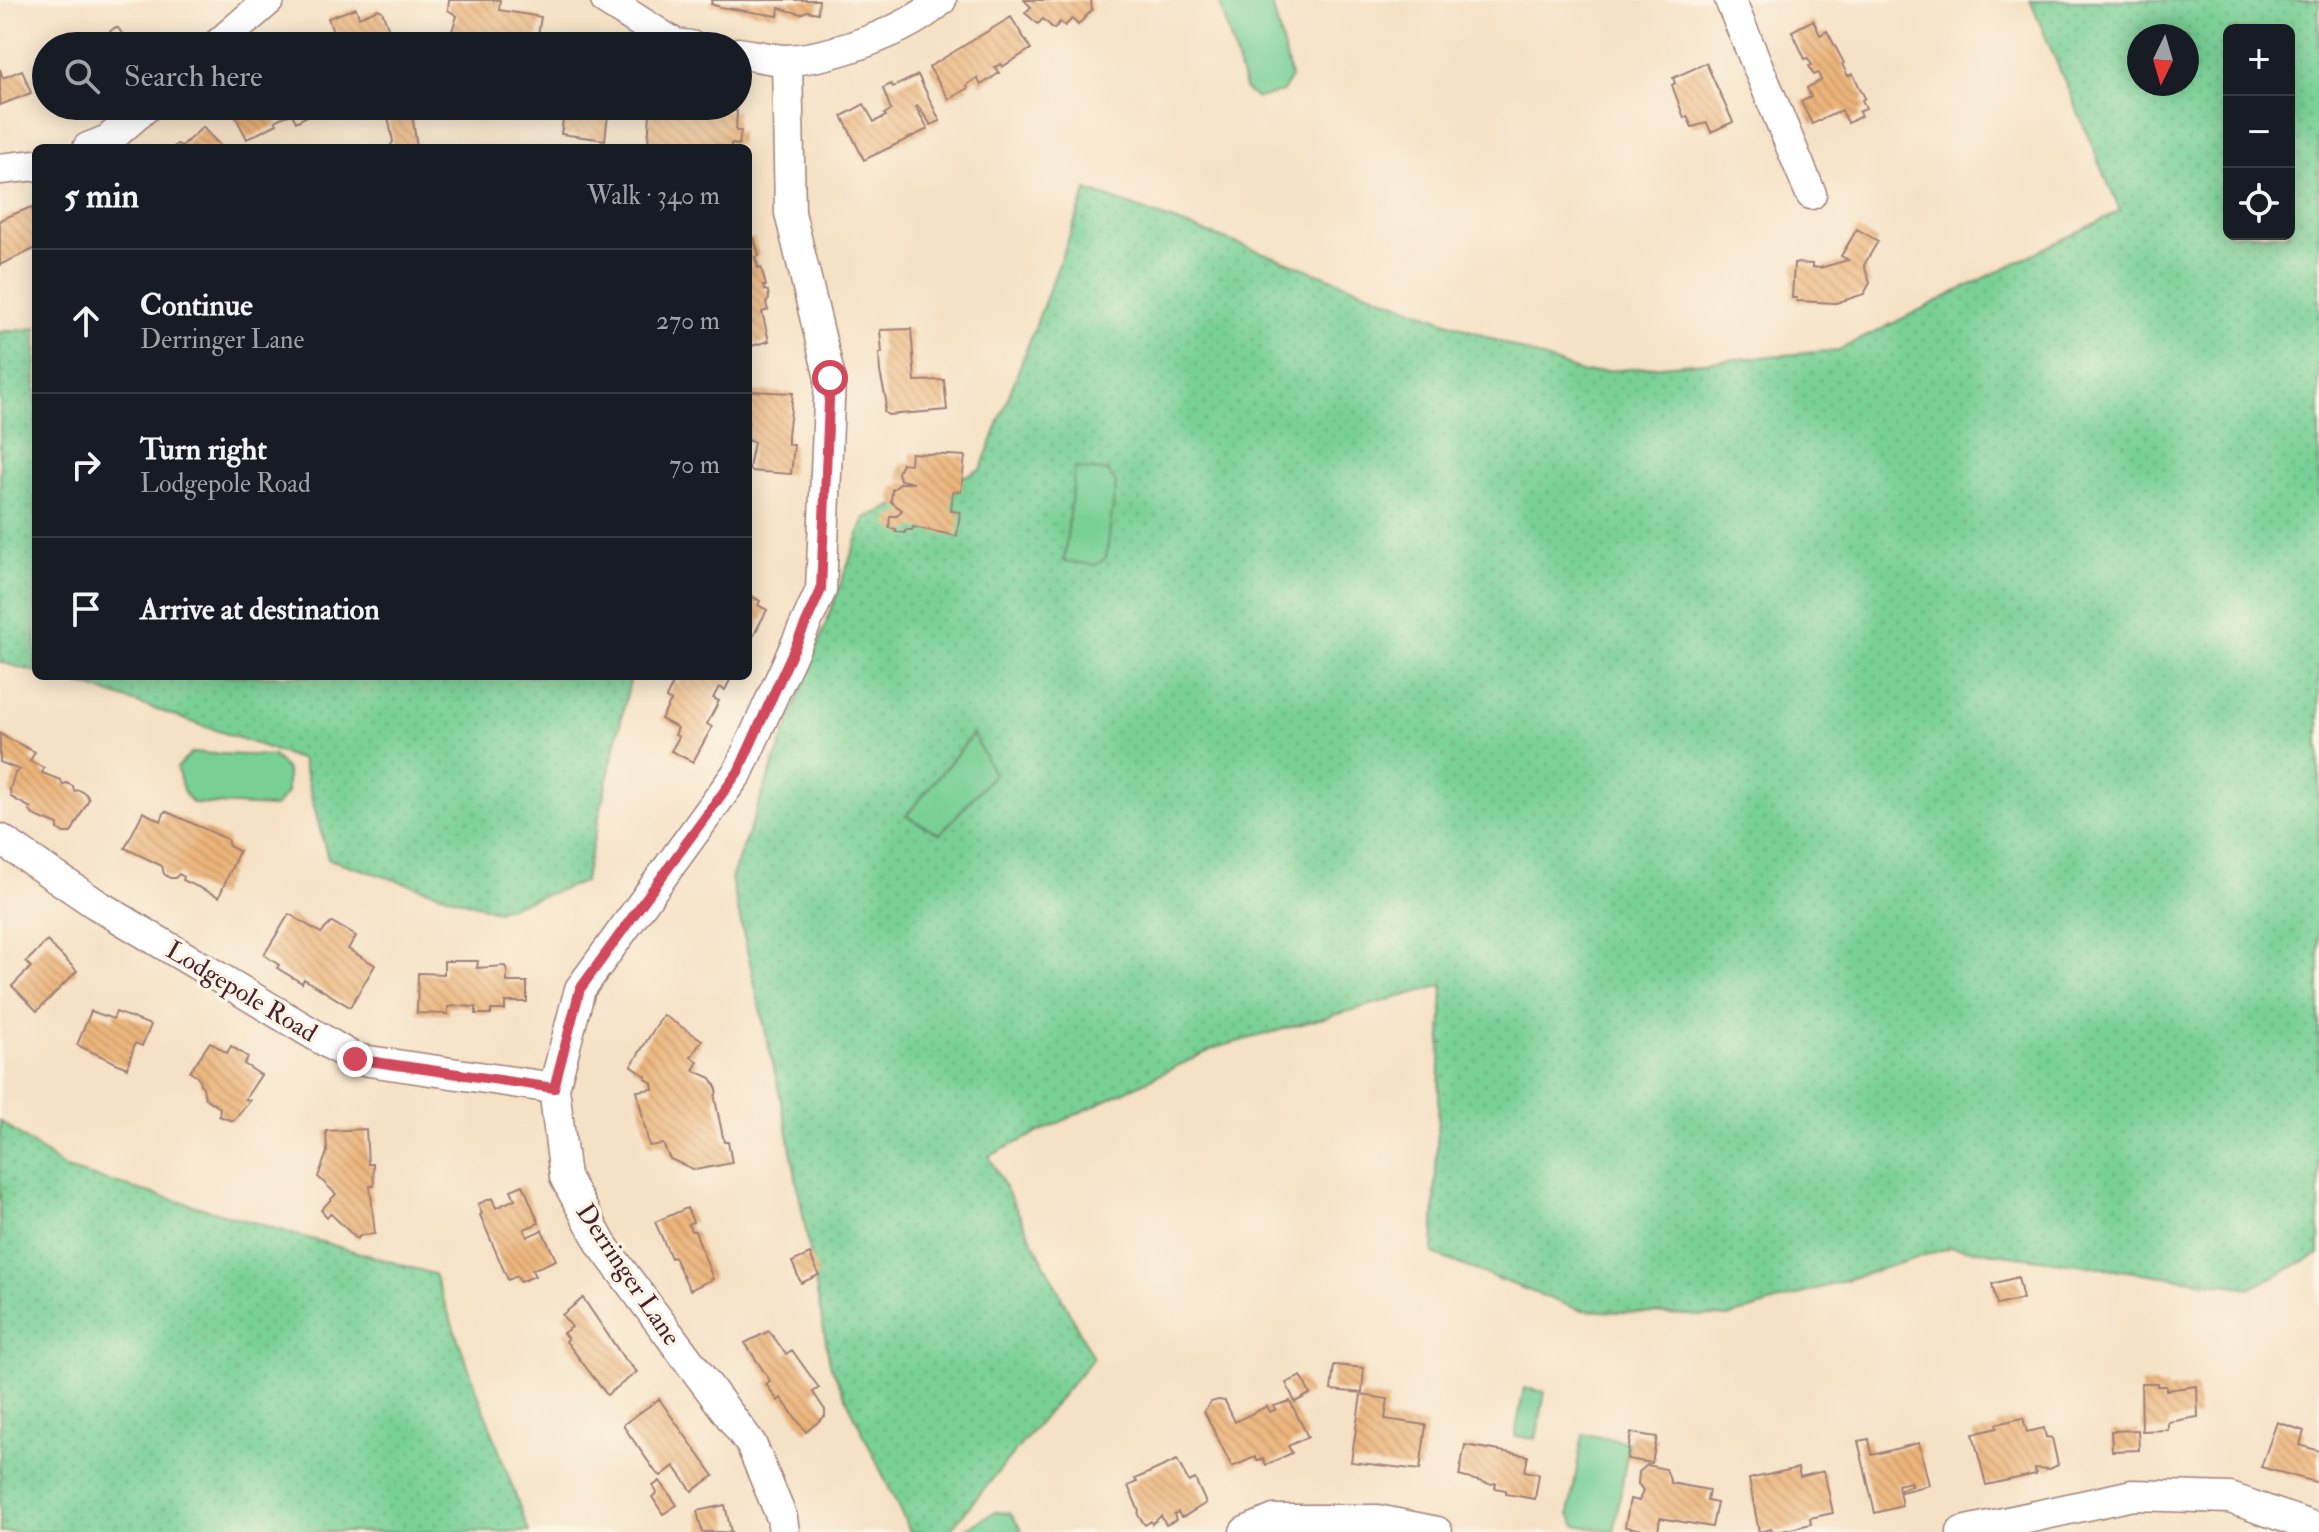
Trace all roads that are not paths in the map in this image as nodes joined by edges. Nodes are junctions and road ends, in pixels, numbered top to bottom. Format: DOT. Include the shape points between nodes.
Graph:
graph roads {
  1 [pos="269,0"];
  2 [pos="606,0"];
  3 [pos="941,0"];
  4 [pos="1730,0"];
  5 [pos="232,32"];
  6 [pos="656,32"];
  7 [pos="752,55"];
  8 [pos="787,60"];
  9 [pos="131,120"];
  10 [pos="98,144"];
  11 [pos="32,165"];
  12 [pos="0,169"];
  13 [pos="1811,194"];
  14 [pos="0,839"];
  15 [pos="554,1088"];
  16 [pos="2319,1529"];
  17 [pos="784,1532"];
  18 [pos="1245,1532"];
  19 [pos="1437,1532"];
  20 [pos="1962,1532"];
  1 -- 5 [label="street"];
  2 -- 6 [label="street"];
  3 -- 8 [label="street" via="859,47"];
  4 -- 13 [label="street"];
  7 -- 8 [label="street"];
  8 -- 15 [label="street, Derringer Lane" via="790,213 830,378 821,590 738,772 580,989"];
  9 -- 10 [label="street"];
  11 -- 12 [label="street"];
  14 -- 15 [label="street, Lodgepole Road" via="96,904 355,1059"];
  15 -- 17 [label="street, Derringer Lane" via="565,1177 602,1245 751,1444"];
  16 -- 20 [label="street" via="2230,1498 2133,1495"];
  18 -- 19 [label="street" via="1274,1520 1377,1520"];
}
